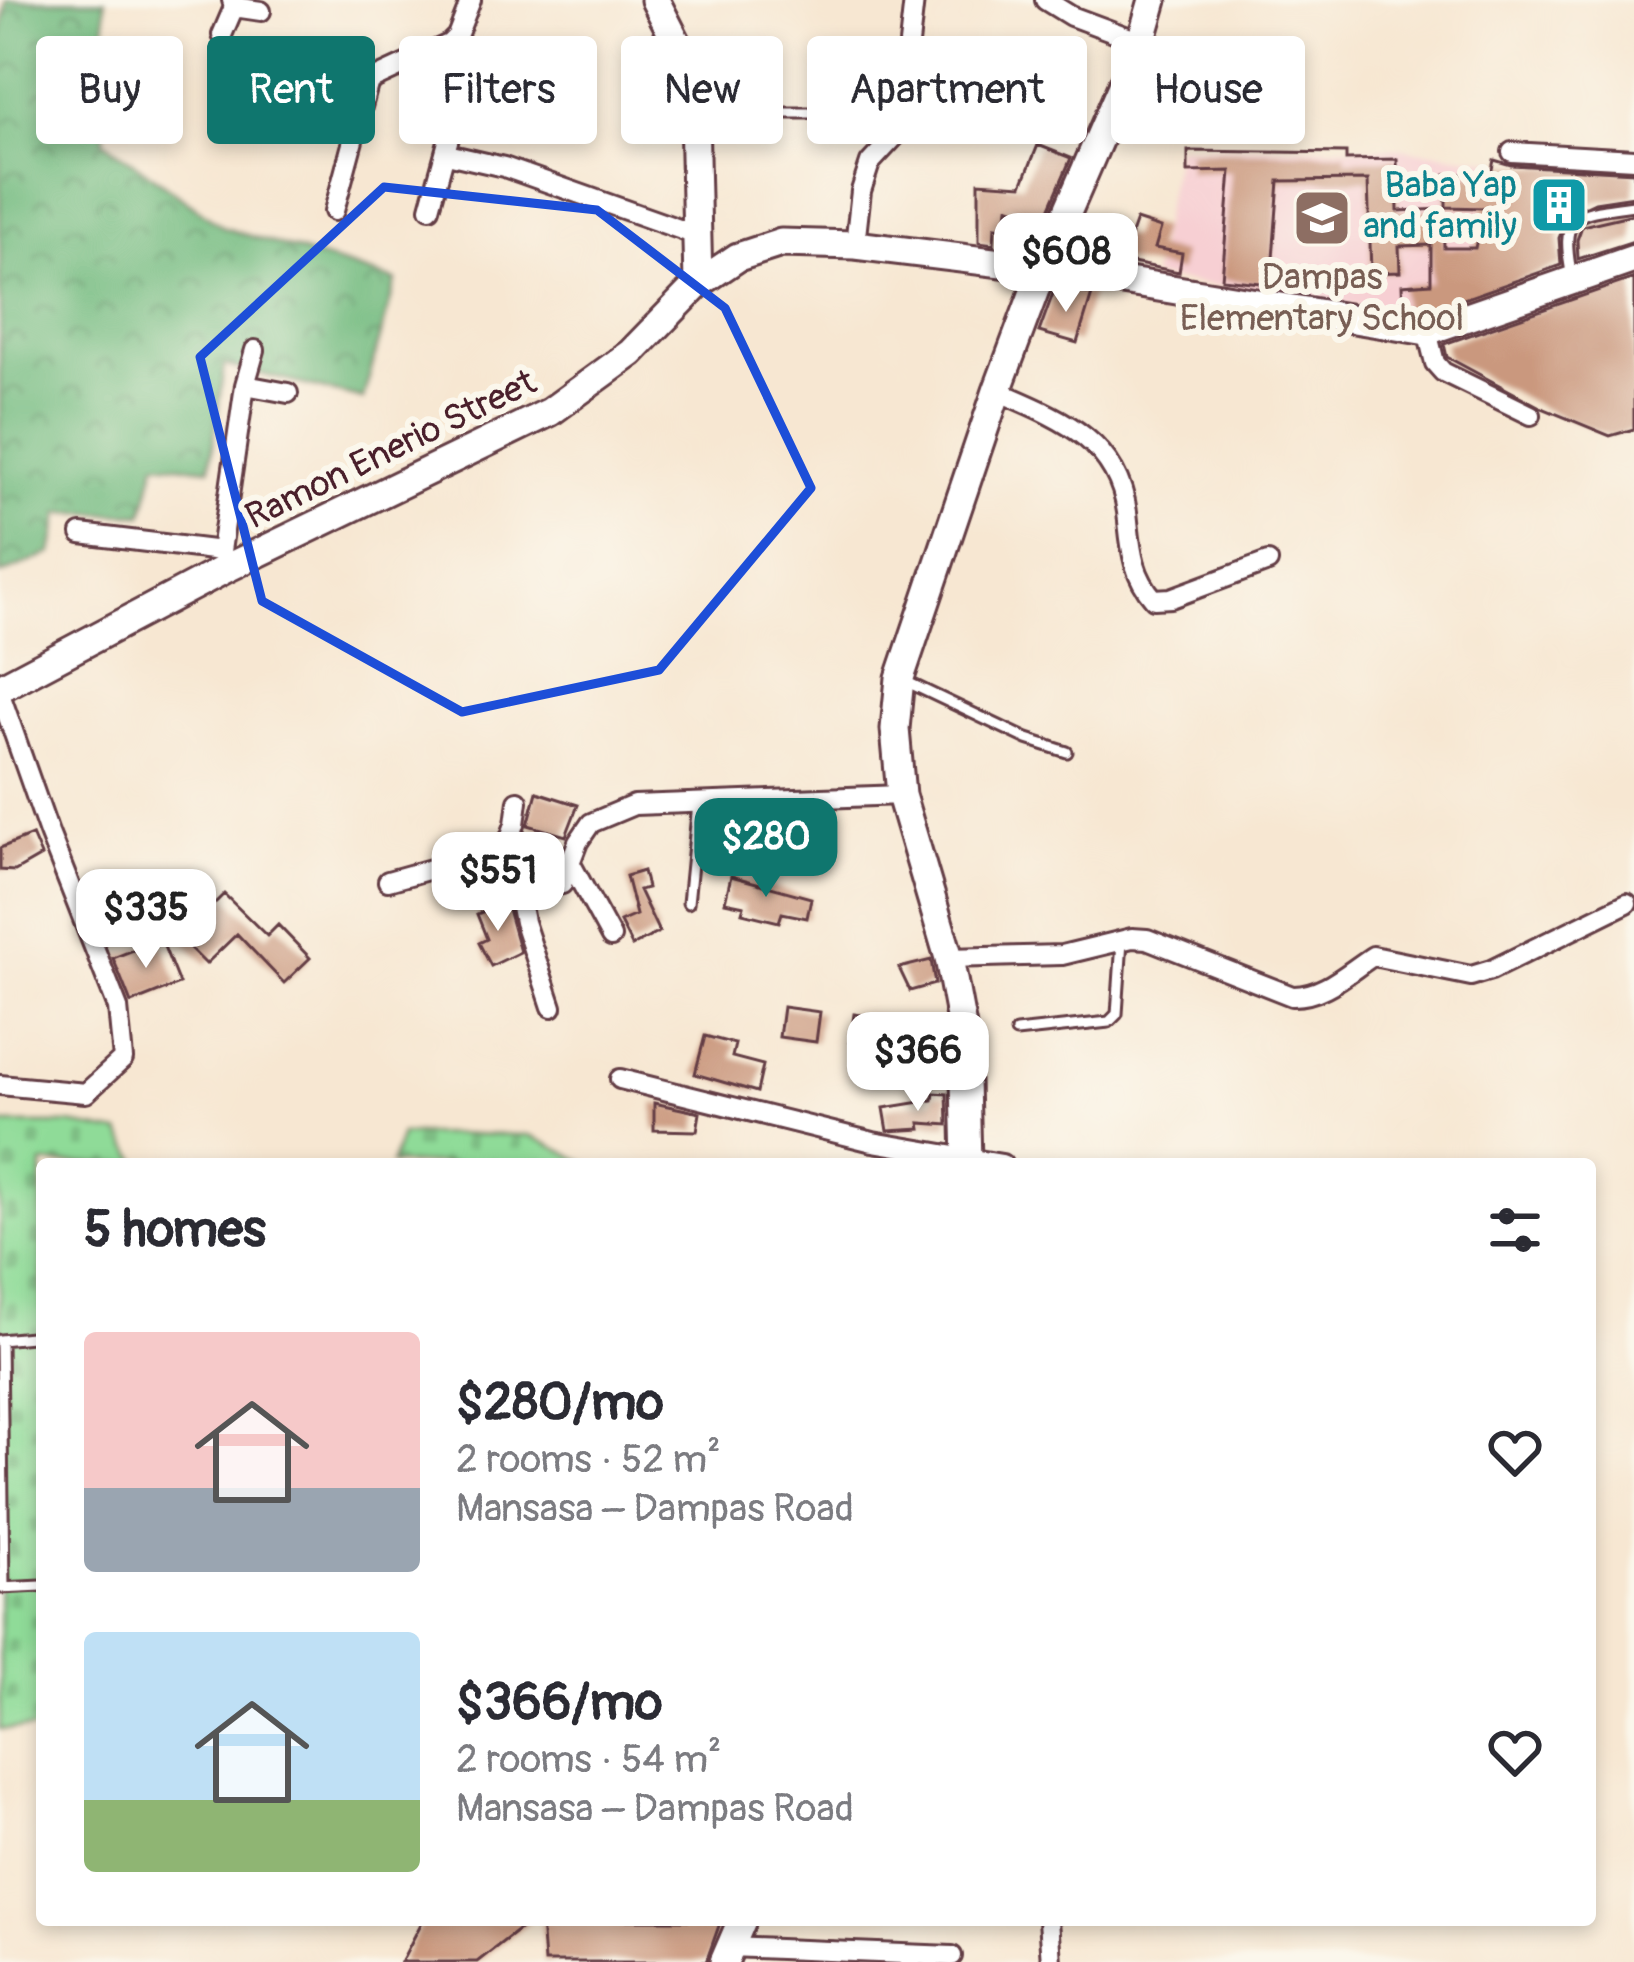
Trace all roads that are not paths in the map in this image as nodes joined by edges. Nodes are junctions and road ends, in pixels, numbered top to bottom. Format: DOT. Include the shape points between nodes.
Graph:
graph roads {
  1 [pos="471,0"];
  2 [pos="655,0"];
  3 [pos="914,0"];
  4 [pos="1045,0"];
  5 [pos="1153,0"];
  6 [pos="233,4"];
  7 [pos="262,11"];
  8 [pos="222,34"];
  9 [pos="458,36"];
  10 [pos="673,36"];
  11 [pos="1125,36"];
  12 [pos="1143,36"];
  13 [pos="399,69"];
  14 [pos="1111,111"];
  15 [pos="448,144"];
  16 [pos="694,144"];
  17 [pos="1512,152"];
  18 [pos="447,154"];
  19 [pos="1634,159"];
  20 [pos="1634,205"];
  21 [pos="430,208"];
  22 [pos="334,211"];
  23 [pos="695,235"];
  24 [pos="855,245"];
  25 [pos="1634,259"];
  26 [pos="1043,268"];
  27 [pos="1572,278"];
  28 [pos="698,284"];
  29 [pos="1427,331"];
  30 [pos="255,350"];
  31 [pos="244,385"];
  32 [pos="997,392"];
  33 [pos="288,394"];
  34 [pos="1531,415"];
  35 [pos="81,534"];
  36 [pos="224,560"];
  37 [pos="1268,562"];
  38 [pos="900,678"];
  39 [pos="0,691"];
  40 [pos="1067,752"];
  41 [pos="901,795"];
  42 [pos="518,801"];
  43 [pos="698,803"];
  44 [pos="571,864"];
  45 [pos="497,874"];
  46 [pos="388,880"];
  47 [pos="520,896"];
  48 [pos="688,903"];
  49 [pos="1627,903"];
  50 [pos="610,937"];
  51 [pos="1122,941"];
  52 [pos="949,958"];
  53 [pos="552,1007"];
  54 [pos="1016,1032"];
  55 [pos="620,1079"];
  56 [pos="0,1084"];
  57 [pos="952,1158"];
  58 [pos="967,1158"];
  59 [pos="36,1337"];
  60 [pos="0,1340"];
  61 [pos="36,1586"];
  62 [pos="2,1588"];
  63 [pos="739,1926"];
  64 [pos="1048,1926"];
  65 [pos="727,1954"];
  66 [pos="952,1956"];
  67 [pos="1051,1962"];
  1 -- 9 [label="street"];
  2 -- 10 [label="street"];
  3 -- 24 [label="street" via="899,133 870,163"];
  4 -- 11 [label="street"];
  5 -- 12 [label="street"];
  6 -- 7 [label="street"];
  6 -- 8 [label="street"];
  13 -- 22 [label="street" via="369,81"];
  14 -- 26 [label="street"];
  15 -- 18 [label="street"];
  16 -- 23 [label="street"];
  17 -- 19 [label="street"];
  18 -- 21 [label="street"];
  18 -- 23 [label="street"];
  20 -- 27 [label="lane" via="1581,212 1570,221"];
  23 -- 28 [label="street"];
  24 -- 26 [label="street, Ramon Enerio Street"];
  24 -- 28 [label="street, Ramon Enerio Street" via="781,243 738,257"];
  25 -- 27 [label="street, Ramon Enerio Street"];
  26 -- 29 [label="street, Ramon Enerio Street"];
  26 -- 32 [label="street"];
  27 -- 29 [label="street, Ramon Enerio Street"];
  28 -- 36 [label="street, Ramon Enerio Street" via="631,353 550,412"];
  29 -- 34 [label="street" via="1443,371"];
  30 -- 31 [label="street"];
  31 -- 33 [label="street"];
  31 -- 36 [label="street"];
  32 -- 37 [label="street" via="1088,436 1120,483 1137,580 1154,599"];
  32 -- 38 [label="street"];
  35 -- 36 [label="street"];
  36 -- 39 [label="street, Ramon Enerio Street"];
  38 -- 40 [label="lane"];
  38 -- 41 [label="street"];
  39 -- 56 [label="street" via="118,1008 123,1059 86,1093"];
  41 -- 43 [label="street"];
  41 -- 52 [label="street"];
  42 -- 45 [label="street"];
  43 -- 44 [label="street" via="634,805 591,823"];
  43 -- 48 [label="lane"];
  44 -- 47 [label="street" via="562,884"];
  44 -- 50 [label="street"];
  45 -- 46 [label="street" via="449,864"];
  45 -- 47 [label="street"];
  47 -- 53 [label="street"];
  49 -- 51 [label="street" via="1471,976 1373,956 1303,997 1147,939"];
  51 -- 52 [label="street" via="1062,955"];
  51 -- 54 [label="lane" via="1117,1014 1109,1022"];
  52 -- 58 [label="street" via="964,1038"];
  55 -- 57 [label="street"];
  59 -- 60 [label="lane"];
  60 -- 62 [label="lane"];
  61 -- 62 [label="lane"];
  63 -- 65 [label="street"];
  64 -- 67 [label="street"];
  65 -- 66 [label="street"];
}
